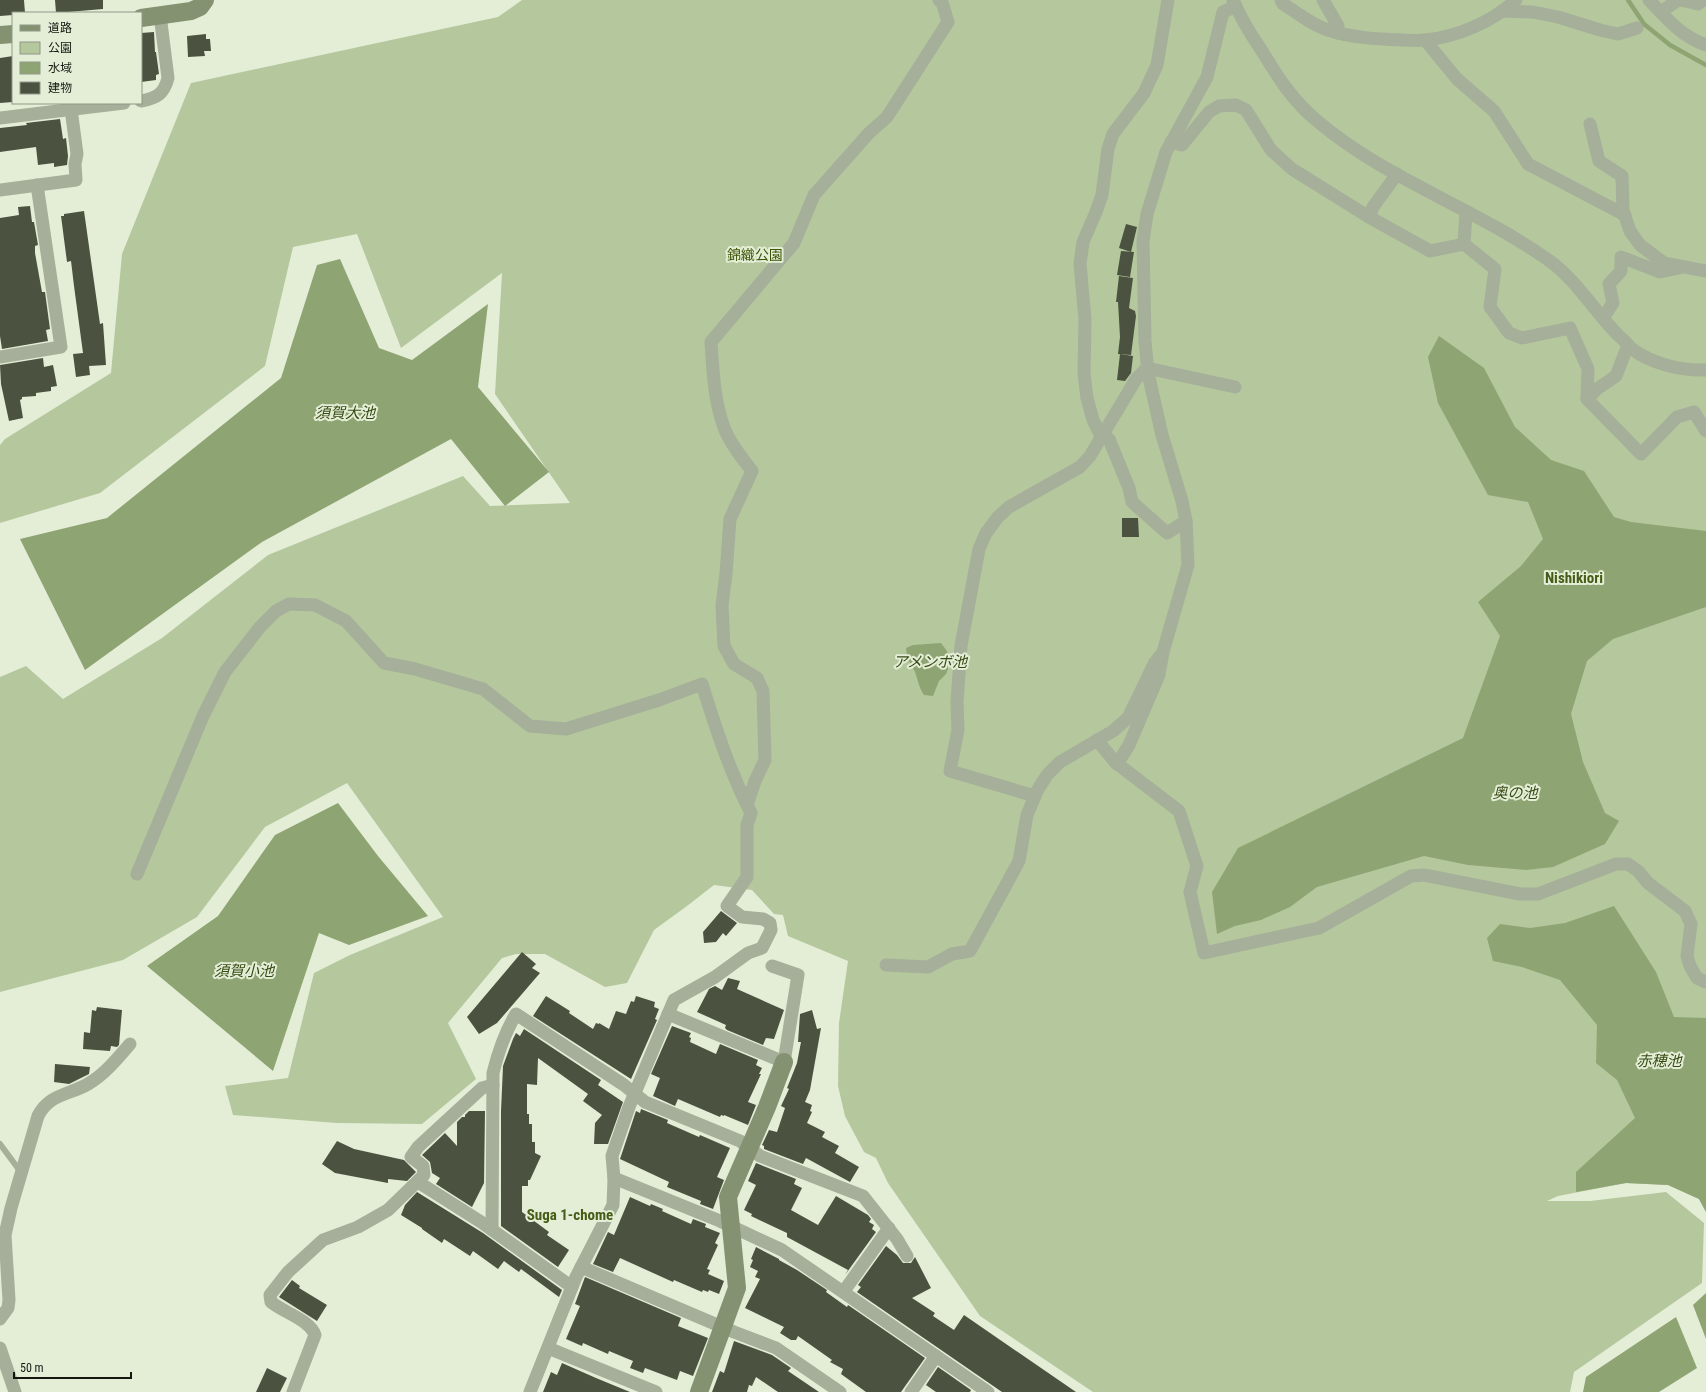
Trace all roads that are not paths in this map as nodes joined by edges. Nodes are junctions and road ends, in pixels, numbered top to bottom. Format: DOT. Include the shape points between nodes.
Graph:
graph roads {
  1 [pos="205,0"];
  2 [pos="939,0"];
  3 [pos="1168,0"];
  4 [pos="1281,0"];
  5 [pos="1323,0"];
  6 [pos="1516,0"];
  7 [pos="1649,0"];
  8 [pos="1678,0"];
  9 [pos="1681,0"];
  10 [pos="1702,0"];
  11 [pos="1234,3"];
  12 [pos="1502,11"];
  13 [pos="1661,12"];
  14 [pos="160,16"];
  15 [pos="142,18"];
  16 [pos="1637,28"];
  17 [pos="1338,33"];
  18 [pos="12,34"];
  19 [pos="0,35"];
  20 [pos="1425,40"];
  21 [pos="1706,45"];
  22 [pos="142,101"];
  23 [pos="115,104"];
  24 [pos="71,109"];
  25 [pos="0,118"];
  26 [pos="1590,124"];
  27 [pos="1171,142"];
  28 [pos="1397,174"];
  29 [pos="37,185"];
  30 [pos="0,190"];
  31 [pos="1466,212"];
  32 [pos="1625,215"];
  33 [pos="1369,217"];
  34 [pos="1464,244"];
  35 [pos="1685,267"];
  36 [pos="1706,271"];
  37 [pos="1603,318"];
  38 [pos="1628,345"];
  39 [pos="0,357"];
  40 [pos="1147,368"];
  41 [pos="1706,370"];
  42 [pos="1235,387"];
  43 [pos="1588,399"];
  44 [pos="1706,431"];
  45 [pos="1103,434"];
  46 [pos="1186,521"];
  47 [pos="1163,652"];
  48 [pos="1097,740"];
  49 [pos="1117,764"];
  50 [pos="1035,796"];
  51 [pos="747,805"];
  52 [pos="137,874"];
  53 [pos="886,965"];
  54 [pos="772,966"];
  55 [pos="1706,982"];
  56 [pos="668,1014"];
  57 [pos="130,1044"];
  58 [pos="784,1062"];
  59 [pos="493,1085"];
  60 [pos="635,1094"];
  61 [pos="0,1144"];
  62 [pos="750,1148"];
  63 [pos="21,1173"];
  64 [pos="614,1178"];
  65 [pos="418,1182"];
  66 [pos="731,1226"];
  67 [pos="889,1228"];
  68 [pos="492,1230"];
  69 [pos="907,1256"];
  70 [pos="582,1267"];
  71 [pos="572,1287"];
  72 [pos="844,1292"];
  73 [pos="0,1318"];
  74 [pos="722,1327"];
  75 [pos="0,1348"];
  76 [pos="548,1348"];
  77 [pos="936,1356"];
  78 [pos="16,1392"];
  79 [pos="293,1392"];
  80 [pos="530,1392"];
  81 [pos="656,1392"];
  82 [pos="699,1392"];
  83 [pos="840,1392"];
  84 [pos="911,1392"];
  85 [pos="988,1392"];
  1 -- 14 [label="street" via="200,7 191,11"];
  2 -- 51 [label="street" via="942,2 948,22 887,117 814,195 794,243 711,342 714,386 725,430 752,471 730,519 722,605 724,646 734,664 757,678 763,691 765,760"];
  3 -- 45 [label="street" via="1157,65 1144,93 1113,134 1108,149 1102,195 1083,242 1080,264 1085,319 1084,373 1093,420 1099,432"];
  4 -- 17 [label="street" via="1283,4 1312,23"];
  5 -- 17 [label="street" via="1338,26"];
  6 -- 12 [label="street"];
  7 -- 13 [label="street"];
  8 -- 13 [label="street"];
  9 -- 10 [label="street" via="1698,4"];
  11 -- 27 [label="street" via="1223,12 1207,77"];
  11 -- 28 [label="street" via="1240,17 1283,85 1315,119 1356,151"];
  12 -- 16 [label="street" via="1558,16 1618,34"];
  12 -- 20 [label="street" via="1486,22"];
  13 -- 21 [label="street" via="1677,29"];
  14 -- 15 [label="street"];
  14 -- 22 [label="street" via="168,78 161,93 155,98"];
  17 -- 20 [label="street" via="1387,39"];
  18 -- 19 [label="street"];
  20 -- 32 [label="street" via="1457,79 1494,111 1528,164"];
  23 -- 24 [label="street"];
  24 -- 25 [label="street"];
  24 -- 29 [label="street" via="77,154 74,164 76,180"];
  26 -- 32 [label="street" via="1600,160 1622,176"];
  27 -- 33 [label="street" via="1182,145 1209,112 1219,106 1236,105 1246,110 1271,150 1292,168"];
  27 -- 40 [label="street" via="1147,214 1143,241"];
  28 -- 31 [label="street"];
  28 -- 33 [label="street" via="1373,207"];
  29 -- 30 [label="street"];
  29 -- 39 [label="street" via="61,348"];
  31 -- 34 [label="street"];
  31 -- 37 [label="street" via="1518,239 1549,260 1581,290"];
  32 -- 35 [label="street" via="1630,231 1640,245 1664,263"];
  33 -- 34 [label="street" via="1430,251"];
  34 -- 43 [label="street" via="1496,269 1490,307 1509,333 1522,338 1570,328 1588,369"];
  35 -- 36 [label="street"];
  35 -- 37 [label="street" via="1660,272 1621,257 1620,271 1609,284 1613,303"];
  37 -- 38 [label="street"];
  38 -- 41 [label="street" via="1659,363"];
  38 -- 43 [label="street" via="1616,376 1597,389"];
  40 -- 42 [label="street"];
  40 -- 45 [label="street" via="1136,379"];
  40 -- 46 [label="street" via="1158,421"];
  43 -- 44 [label="street" via="1641,454 1677,417 1694,412"];
  45 -- 46 [label="street" via="1109,439 1132,502 1166,533"];
  45 -- 50 [label="street" via="1080,467 1009,507 998,517 986,533 979,549 961,646 958,730 950,771"];
  46 -- 47 [label="street" via="1188,565"];
  47 -- 48 [label="street" via="1154,664 1128,718"];
  47 -- 49 [label="street" via="1159,675 1129,745"];
  48 -- 49 [label="street"];
  48 -- 50 [label="street" via="1060,762 1047,775"];
  49 -- 55 [label="street" via="1179,810 1197,866 1190,892 1204,954 1319,928 1411,876 1424,874 1520,894 1538,894 1616,864 1628,864 1648,883 1686,911 1691,924 1687,956 1698,978"];
  50 -- 53 [label="street" via="1027,816 1019,861 970,951 952,954 928,968"];
  51 -- 52 [label="street" via="723,752 702,684 566,729 530,726 483,689 415,669 384,663 346,621 315,605 289,604 276,611 260,627 225,672 203,716"];
  51 -- 56 [label="street" via="751,813 747,825 747,877 727,906 742,917 763,919 770,923 771,930 762,948 748,953 715,977 674,1000"];
  54 -- 58 [label="street" via="798,975"];
  56 -- 58 [label="street"];
  56 -- 60 [label="street"];
  57 -- 63 [label="street" via="92,1082 50,1101 43,1107"];
  58 -- 62 [label="street"];
  59 -- 60 [label="street" via="497,1056 516,1014"];
  59 -- 65 [label="street" via="482,1088 418,1147 411,1157 423,1166 424,1175"];
  59 -- 68 [label="street"];
  60 -- 62 [label="street" via="645,1102 740,1141"];
  60 -- 64 [label="street" via="612,1156"];
  61 -- 63 [label="lane"];
  62 -- 66 [label="street" via="728,1198"];
  62 -- 67 [label="street" via="760,1156 863,1196"];
  63 -- 73 [label="street" via="5,1235 9,1300 8,1308"];
  64 -- 66 [label="street"];
  64 -- 70 [label="street" via="613,1205"];
  65 -- 68 [label="street"];
  65 -- 79 [label="street" via="388,1210 358,1227 323,1240 288,1272 270,1295 270,1302 307,1324 315,1335"];
  66 -- 72 [label="street" via="782,1250"];
  66 -- 74 [label="street" via="737,1288"];
  67 -- 69 [label="street"];
  67 -- 72 [label="street"];
  68 -- 71 [label="street"];
  70 -- 71 [label="street"];
  70 -- 74 [label="street"];
  71 -- 76 [label="street"];
  72 -- 77 [label="street"];
  74 -- 82 [label="street"];
  74 -- 83 [label="street" via="776,1348"];
  75 -- 78 [label="street"];
  76 -- 80 [label="street"];
  76 -- 81 [label="street"];
  77 -- 84 [label="street"];
  77 -- 85 [label="street"];
}
